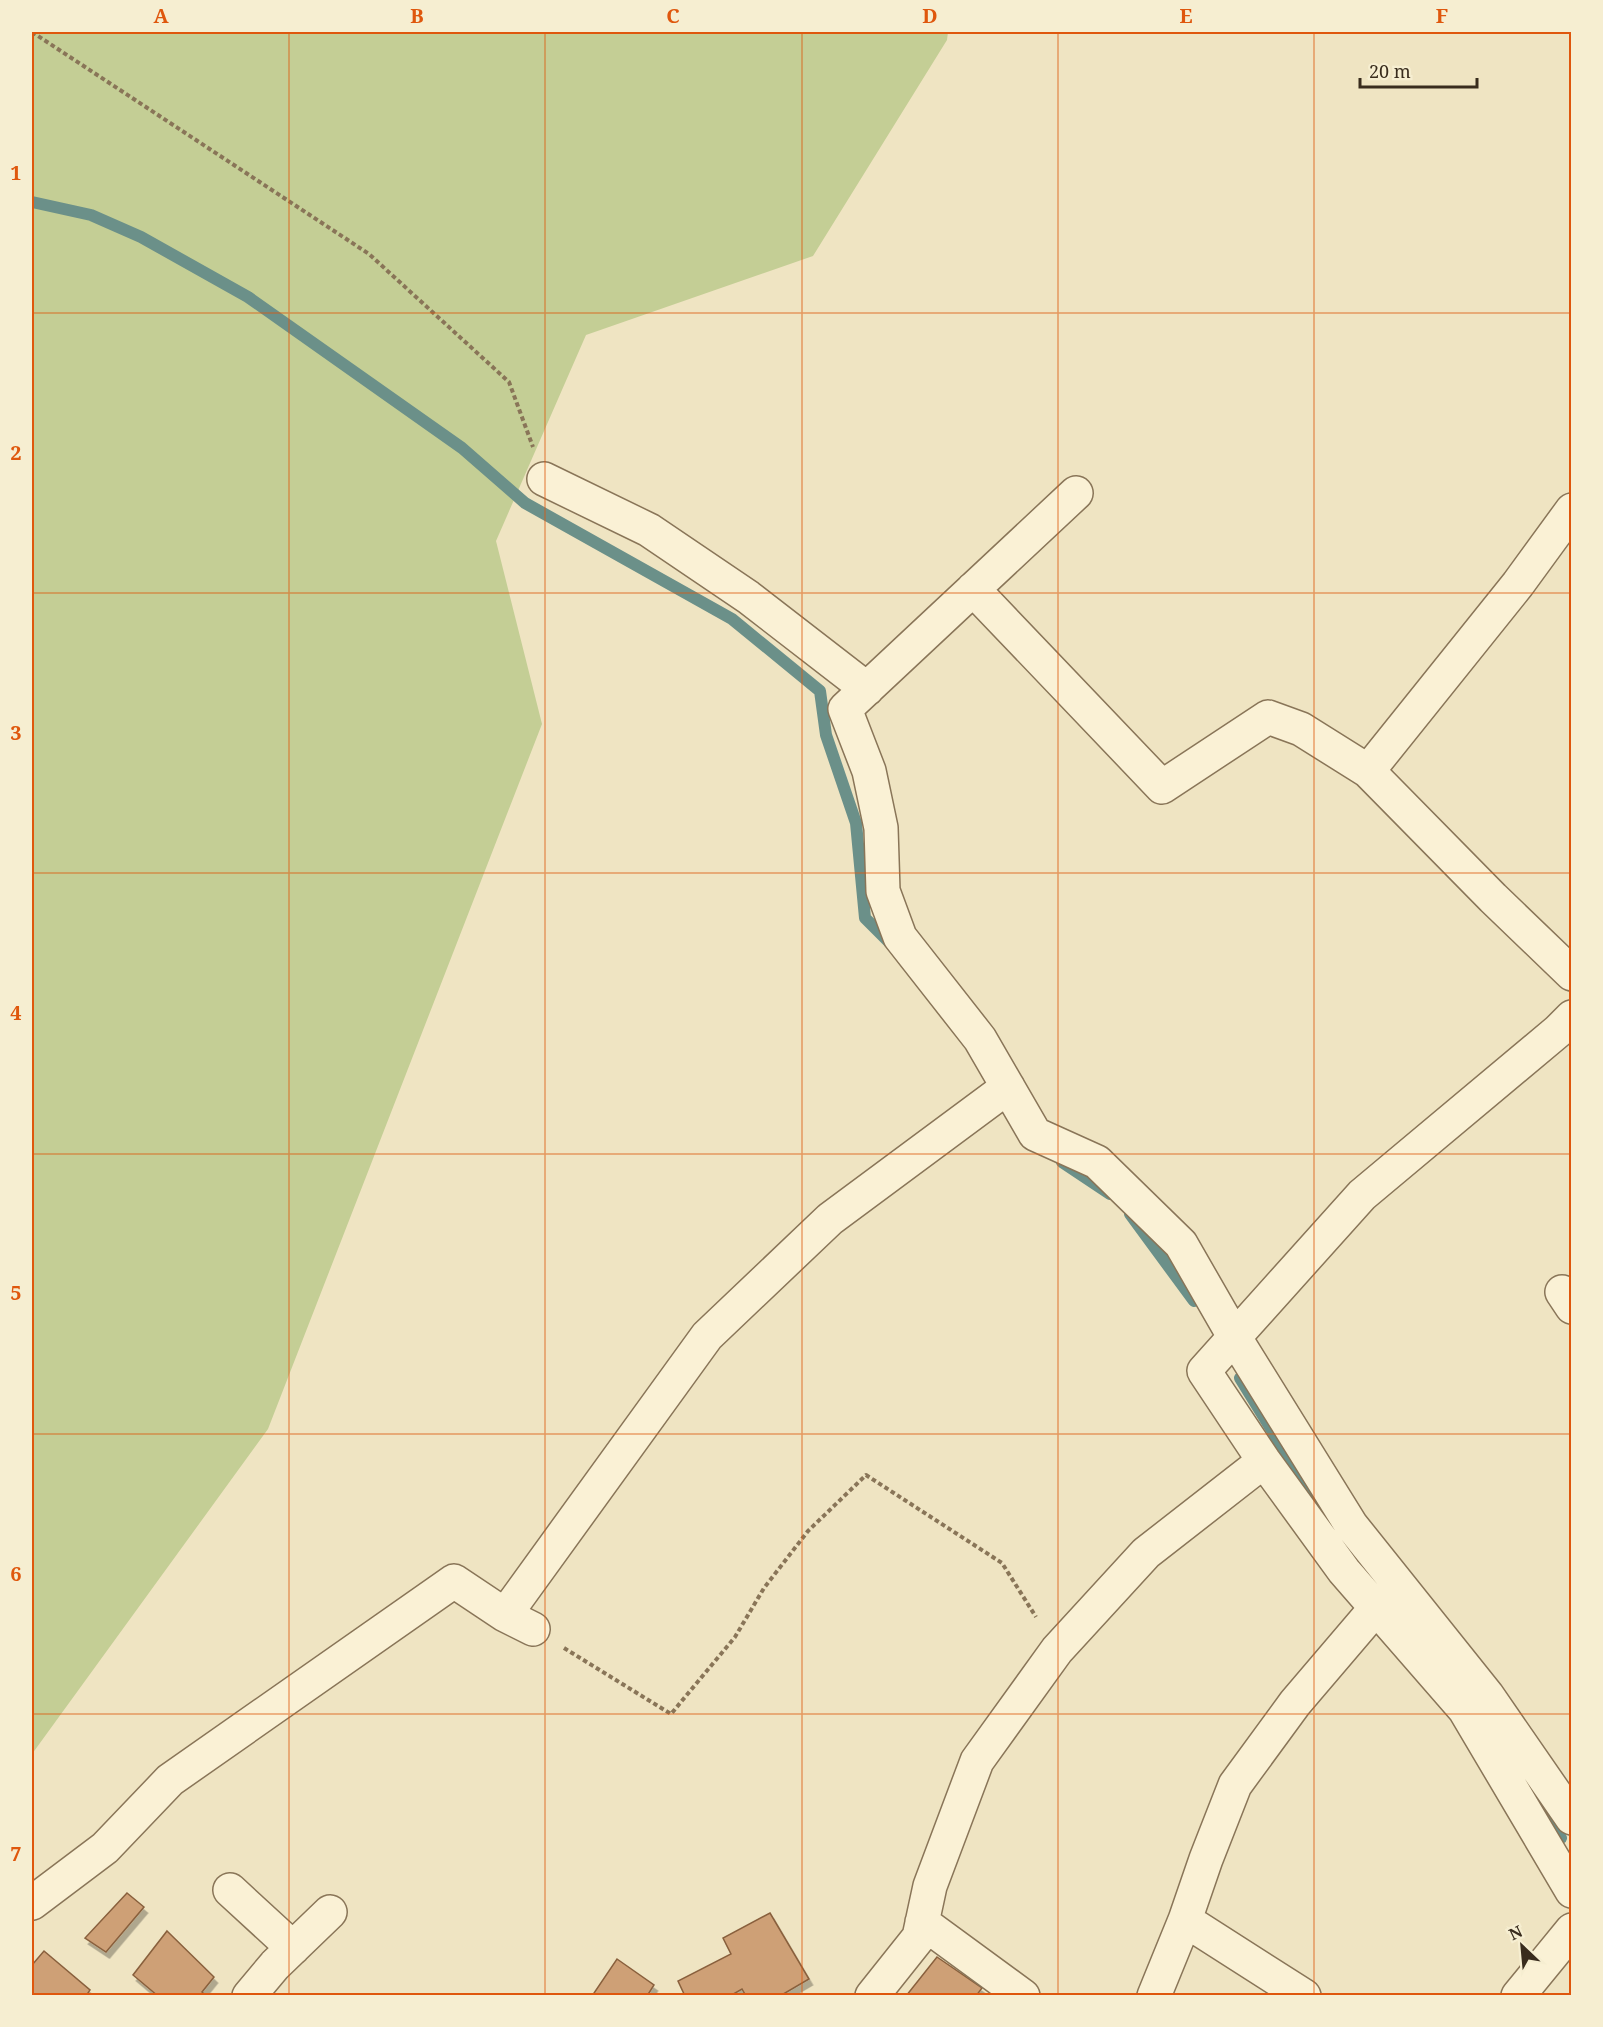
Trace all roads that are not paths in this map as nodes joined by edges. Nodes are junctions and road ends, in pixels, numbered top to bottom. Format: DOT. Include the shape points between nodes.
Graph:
graph roads {
  1 [pos="544,479"];
  2 [pos="1076,493"];
  3 [pos="1572,510"];
  4 [pos="973,589"];
  5 [pos="867,689"];
  6 [pos="1368,771"];
  7 [pos="1572,974"];
  8 [pos="1572,1017"];
  9 [pos="1008,1087"];
  10 [pos="1235,1338"];
  11 [pos="1264,1461"];
  12 [pos="1376,1608"];
  13 [pos="1572,1818"];
  14 [pos="230,1890"];
  15 [pos="1572,1891"];
  16 [pos="32,1903"];
  17 [pos="330,1912"];
  18 [pos="1185,1920"];
  19 [pos="922,1922"];
  20 [pos="1572,1930"];
  21 [pos="293,1948"];
  22 [pos="249,1995"];
  23 [pos="872,1995"];
  24 [pos="1023,1995"];
  25 [pos="1154,1995"];
  26 [pos="1304,1995"];
  27 [pos="1518,1995"];
  1 -- 5 [label="street" via="649,530 748,597"];
  2 -- 4 [label="street"];
  3 -- 6 [label="street" via="1518,584"];
  4 -- 5 [label="street"];
  4 -- 6 [label="street" via="1162,787 1268,717 1301,729"];
  5 -- 9 [label="street" via="845,709 870,771 881,828 883,891 900,937 980,1039"];
  6 -- 7 [label="street"];
  8 -- 10 [label="street" via="1362,1195"];
  9 -- 10 [label="street" via="1035,1134 1097,1162 1181,1244"];
  9 -- 16 [label="street" via="830,1219 707,1336 519,1622 454,1581 170,1780 105,1848"];
  10 -- 11 [label="street" via="1204,1371"];
  10 -- 13 [label="street" via="1351,1525 1487,1695"];
  11 -- 12 [label="street" via="1344,1571"];
  11 -- 19 [label="street" via="1146,1553 1056,1650 976,1761 930,1886"];
  12 -- 15 [label="street" via="1465,1710"];
  12 -- 18 [label="street" via="1295,1703 1235,1785"];
  14 -- 21 [label="street"];
  17 -- 21 [label="street"];
  18 -- 25 [label="street"];
  18 -- 26 [label="street"];
  19 -- 23 [label="street" via="919,1937"];
  19 -- 24 [label="street"];
  20 -- 27 [label="street"];
  21 -- 22 [label="street"];
}
